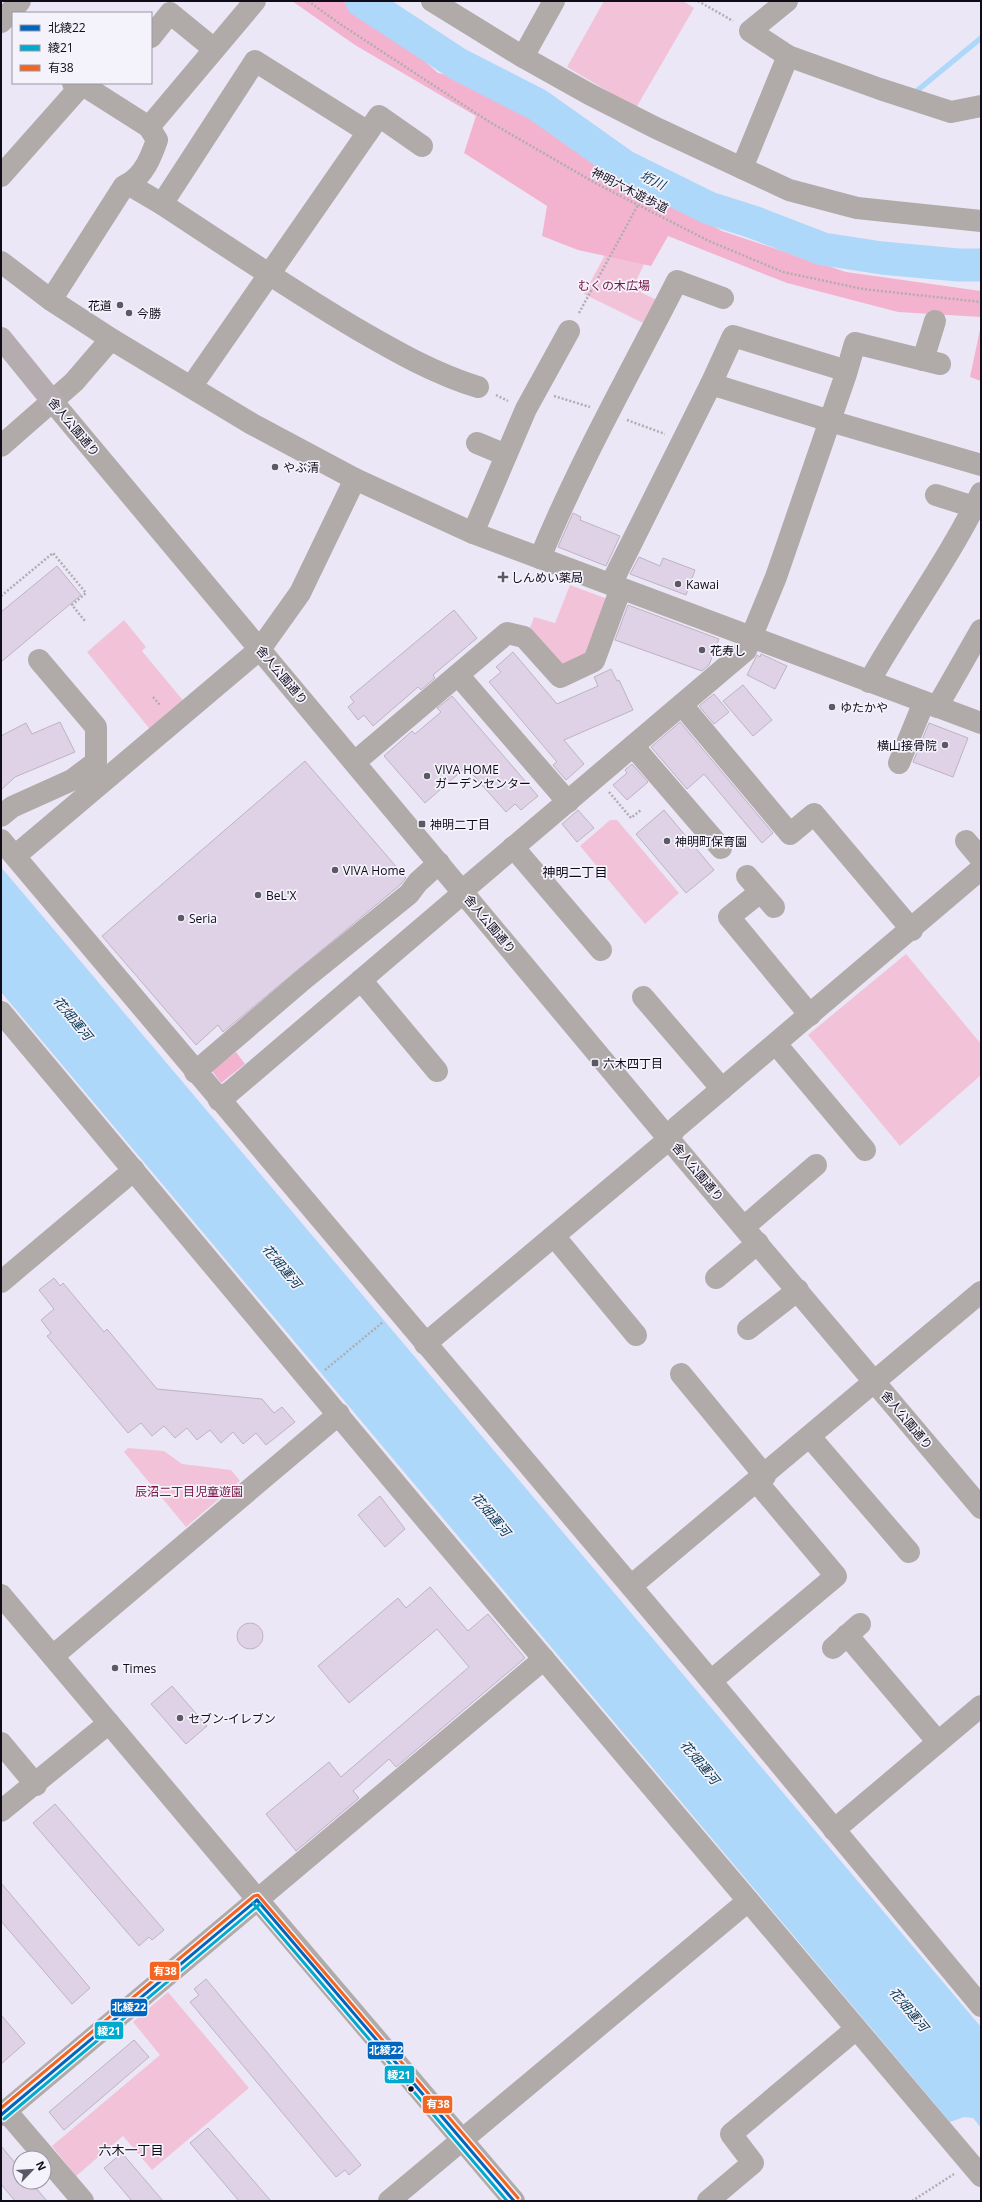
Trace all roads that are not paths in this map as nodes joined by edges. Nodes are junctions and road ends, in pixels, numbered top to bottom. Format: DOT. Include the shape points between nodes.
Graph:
graph roads {
  1 [pos="20,1"];
  2 [pos="256,1"];
  3 [pos="554,1"];
  4 [pos="787,1"];
  5 [pos="436,2"];
  6 [pos="175,7"];
  7 [pos="1,23"];
  8 [pos="12,33"];
  9 [pos="152,35"];
  10 [pos="214,49"];
  11 [pos="788,56"];
  12 [pos="522,57"];
  13 [pos="76,85"];
  14 [pos="108,90"];
  15 [pos="981,106"];
  16 [pos="150,127"];
  17 [pos="368,132"];
  18 [pos="422,146"];
  19 [pos="742,168"];
  20 [pos="1,176"];
  21 [pos="128,184"];
  22 [pos="162,204"];
  23 [pos="981,221"];
  24 [pos="1,262"];
  25 [pos="270,275"];
  26 [pos="1,284"];
  27 [pos="44,294"];
  28 [pos="723,298"];
  29 [pos="935,321"];
  30 [pos="569,331"];
  31 [pos="1,338"];
  32 [pos="111,339"];
  33 [pos="834,367"];
  34 [pos="711,384"];
  35 [pos="191,387"];
  36 [pos="478,387"];
  37 [pos="53,402"];
  38 [pos="830,421"];
  39 [pos="477,443"];
  40 [pos="1,446"];
  41 [pos="506,455"];
  42 [pos="981,465"];
  43 [pos="355,479"];
  44 [pos="936,495"];
  45 [pos="978,500"];
  46 [pos="473,533"];
  47 [pos="540,558"];
  48 [pos="616,586"];
  49 [pos="981,630"];
  50 [pos="752,639"];
  51 [pos="260,649"];
  52 [pos="39,660"];
  53 [pos="458,675"];
  54 [pos="869,682"];
  55 [pos="931,704"];
  56 [pos="682,705"];
  57 [pos="981,723"];
  58 [pos="96,745"];
  59 [pos="633,746"];
  60 [pos="355,762"];
  61 [pos="899,763"];
  62 [pos="122,766"];
  63 [pos="568,802"];
  64 [pos="1,816"];
  65 [pos="966,841"];
  66 [pos="513,847"];
  67 [pos="8,848"];
  68 [pos="722,848"];
  69 [pos="981,859"];
  70 [pos="439,863"];
  71 [pos="981,869"];
  72 [pos="462,891"];
  73 [pos="760,892"];
  74 [pos="912,930"];
  75 [pos="601,950"];
  76 [pos="361,980"];
  77 [pos="643,997"];
  78 [pos="1,1012"];
  79 [pos="810,1015"];
  80 [pos="776,1044"];
  81 [pos="437,1071"];
  82 [pos="195,1072"];
  83 [pos="722,1089"];
  84 [pos="219,1100"];
  85 [pos="668,1138"];
  86 [pos="865,1150"];
  87 [pos="816,1165"];
  88 [pos="134,1170"];
  89 [pos="744,1226"];
  90 [pos="554,1236"];
  91 [pos="758,1243"];
  92 [pos="716,1278"];
  93 [pos="1,1282"];
  94 [pos="798,1290"];
  95 [pos="981,1292"];
  96 [pos="748,1329"];
  97 [pos="636,1335"];
  98 [pos="425,1344"];
  99 [pos="681,1374"];
  100 [pos="875,1382"];
  101 [pos="339,1414"];
  102 [pos="810,1437"];
  103 [pos="761,1479"];
  104 [pos="981,1508"];
  105 [pos="909,1552"];
  106 [pos="631,1586"];
  107 [pos="1,1594"];
  108 [pos="847,1636"];
  109 [pos="53,1656"];
  110 [pos="544,1659"];
  111 [pos="710,1681"];
  112 [pos="981,1706"];
  113 [pos="109,1723"];
  114 [pos="938,1742"];
  115 [pos="1,1743"];
  116 [pos="36,1785"];
  117 [pos="1,1811"];
  118 [pos="834,1830"];
  119 [pos="257,1900"];
  120 [pos="748,1901"];
  121 [pos="978,1995"];
  122 [pos="856,2029"];
  123 [pos="3,2113"];
  124 [pos="461,2140"];
  125 [pos="981,2176"];
  126 [pos="82,2201"];
  127 [pos="389,2201"];
  128 [pos="514,2201"];
  129 [pos="708,2201"];
  1 -- 7 [label="street"];
  2 -- 10 [label="street"];
  3 -- 12 [label="street"];
  4 -- 11 [label="street" via="750,31"];
  5 -- 12 [label="street"];
  6 -- 9 [label="street"];
  6 -- 10 [label="street"];
  7 -- 8 [label="street"];
  10 -- 16 [label="street"];
  11 -- 15 [label="street" via="951,112"];
  11 -- 19 [label="street"];
  12 -- 19 [label="street" via="634,117"];
  13 -- 14 [label="street"];
  13 -- 20 [label="street"];
  14 -- 16 [label="street"];
  16 -- 21 [label="street" via="157,140 151,156 137,179"];
  17 -- 18 [label="street" via="379,116"];
  17 -- 22 [label="street" via="255,61"];
  17 -- 25 [label="street"];
  19 -- 23 [label="street" via="790,190 857,208"];
  21 -- 22 [label="street"];
  21 -- 27 [label="street"];
  22 -- 25 [label="street"];
  24 -- 27 [label="street"];
  25 -- 35 [label="street"];
  25 -- 36 [label="street" via="410,358 463,383"];
  26 -- 27 [label="street" via="14,284"];
  27 -- 32 [label="street"];
  28 -- 47 [label="street" via="677,281 608,413"];
  29 -- 38 [label="street" via="932,362 855,343"];
  30 -- 41 [label="street"];
  31 -- 37 [label="main road, 舎人公園通り"];
  32 -- 35 [label="street"];
  32 -- 37 [label="street"];
  33 -- 34 [label="street" via="733,336"];
  34 -- 38 [label="street"];
  34 -- 48 [label="street"];
  35 -- 43 [label="street" via="252,424"];
  37 -- 40 [label="street"];
  37 -- 51 [label="street, 舎人公園通り"];
  38 -- 42 [label="street"];
  38 -- 50 [label="street"];
  39 -- 41 [label="street"];
  41 -- 46 [label="street"];
  43 -- 46 [label="street"];
  43 -- 51 [label="street" via="300,593"];
  44 -- 45 [label="street"];
  45 -- 54 [label="street"];
  46 -- 47 [label="street"];
  47 -- 48 [label="street"];
  48 -- 50 [label="street"];
  48 -- 53 [label="street" via="594,661 560,677 524,637 507,633"];
  49 -- 55 [label="street"];
  50 -- 54 [label="street"];
  50 -- 56 [label="street" via="746,650"];
  51 -- 60 [label="street, 舎人公園通り"];
  51 -- 62 [label="street"];
  52 -- 58 [label="street" via="96,727"];
  53 -- 60 [label="street"];
  53 -- 63 [label="street"];
  54 -- 55 [label="street"];
  55 -- 57 [label="street"];
  55 -- 61 [label="street"];
  56 -- 59 [label="street"];
  56 -- 74 [label="street" via="790,834 814,814"];
  58 -- 62 [label="street" via="104,745"];
  58 -- 64 [label="street" via="96,762 90,767 72,780 12,807"];
  59 -- 63 [label="street"];
  59 -- 68 [label="street"];
  60 -- 70 [label="street, 舎人公園通り"];
  62 -- 67 [label="street"];
  63 -- 66 [label="street"];
  65 -- 69 [label="street"];
  66 -- 72 [label="street"];
  66 -- 75 [label="street"];
  67 -- 82 [label="street"];
  70 -- 72 [label="street, 舎人公園通り"];
  70 -- 82 [label="street" via="409,894"];
  71 -- 74 [label="street"];
  72 -- 76 [label="street" via="456,899"];
  72 -- 85 [label="street, 舎人公園通り"];
  73 -- 79 [label="street" via="729,917"];
  74 -- 79 [label="street"];
  76 -- 81 [label="street"];
  76 -- 84 [label="street"];
  77 -- 83 [label="street"];
  78 -- 88 [label="street"];
  79 -- 80 [label="street"];
  80 -- 83 [label="street"];
  80 -- 86 [label="street"];
  82 -- 84 [label="street"];
  83 -- 85 [label="street" via="677,1127"];
  84 -- 98 [label="street"];
  85 -- 89 [label="street, 舎人公園通り"];
  85 -- 90 [label="street"];
  87 -- 89 [label="street"];
  88 -- 93 [label="street"];
  88 -- 101 [label="street"];
  89 -- 91 [label="street, 舎人公園通り"];
  90 -- 97 [label="street"];
  90 -- 98 [label="street"];
  91 -- 92 [label="street"];
  91 -- 94 [label="street, 舎人公園通り"];
  94 -- 96 [label="street"];
  94 -- 100 [label="street, 舎人公園通り"];
  95 -- 100 [label="street"];
  98 -- 106 [label="street"];
  99 -- 103 [label="street"];
  100 -- 102 [label="street"];
  100 -- 104 [label="street, 舎人公園通り"];
  101 -- 109 [label="street"];
  101 -- 110 [label="street"];
  102 -- 103 [label="street"];
  102 -- 105 [label="street"];
  103 -- 106 [label="street"];
  103 -- 111 [label="street" via="836,1576"];
  106 -- 111 [label="street"];
  107 -- 109 [label="street"];
  108 -- 114 [label="street"];
  109 -- 113 [label="street"];
  110 -- 119 [label="street"];
  110 -- 120 [label="street"];
  111 -- 118 [label="street"];
  112 -- 114 [label="street"];
  113 -- 116 [label="street"];
  113 -- 119 [label="street"];
  114 -- 118 [label="street"];
  115 -- 116 [label="street"];
  116 -- 117 [label="street"];
  118 -- 121 [label="street"];
  119 -- 123 [label="street"];
  119 -- 124 [label="street"];
  120 -- 122 [label="street"];
  120 -- 124 [label="street"];
  122 -- 125 [label="street"];
  122 -- 129 [label="street" via="731,2134 753,2163"];
  123 -- 126 [label="street"];
  124 -- 127 [label="street"];
  124 -- 128 [label="street"];
}
